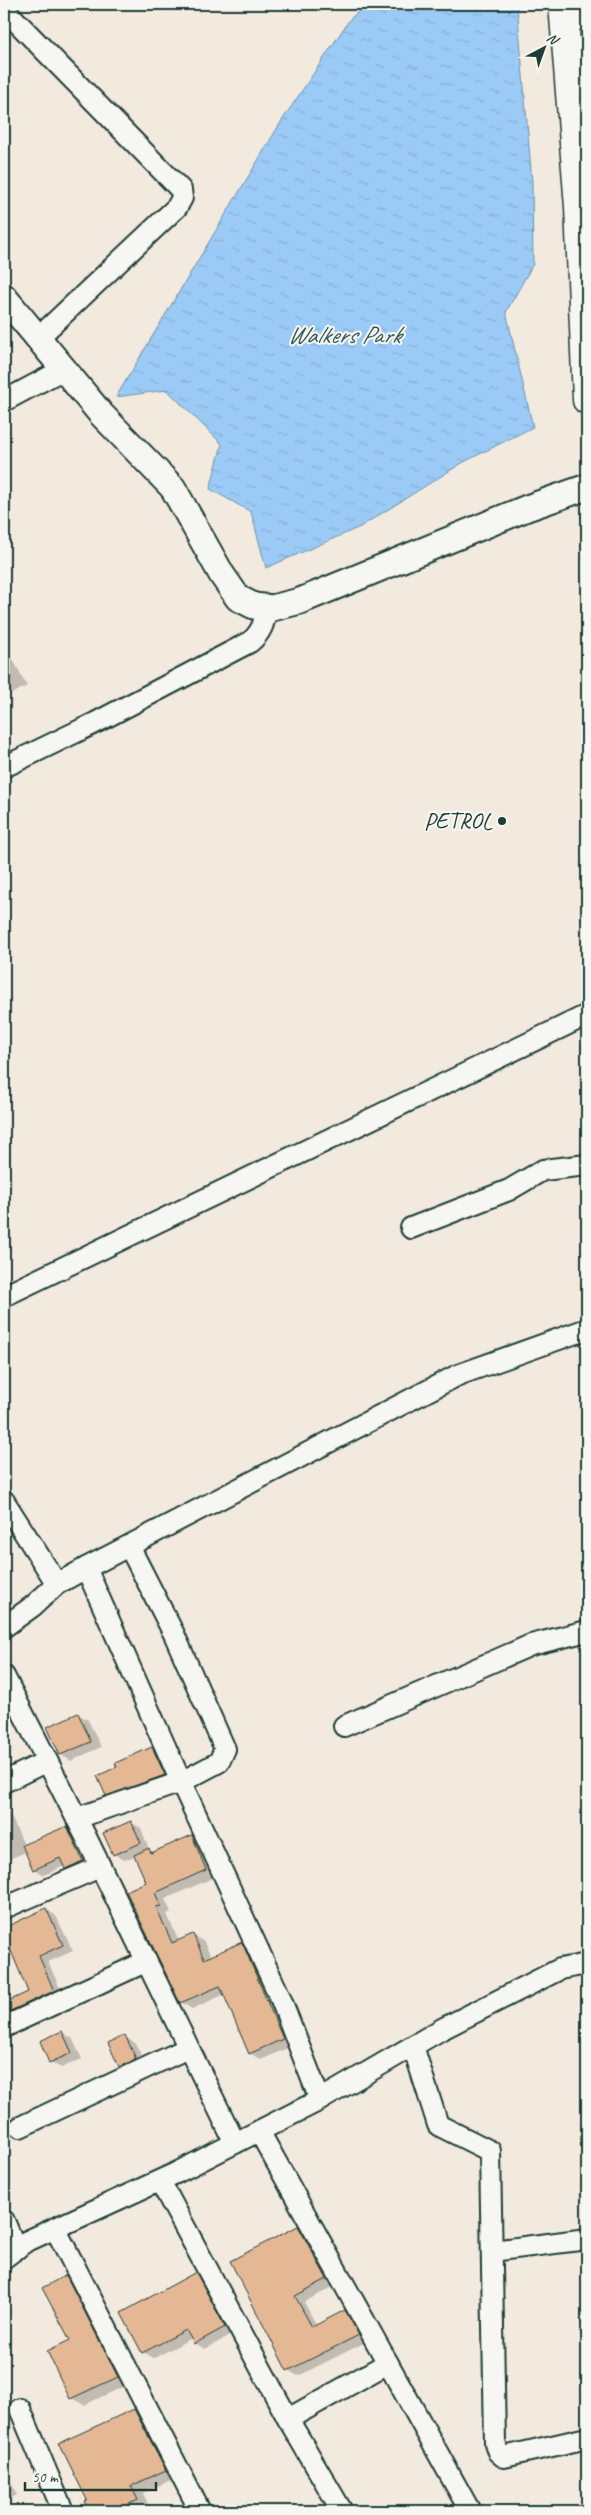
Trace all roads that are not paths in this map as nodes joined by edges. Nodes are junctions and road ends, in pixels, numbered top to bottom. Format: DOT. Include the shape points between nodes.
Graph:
graph roads {
  1 [pos="563,4"];
  2 [pos="586,4"];
  3 [pos="10,11"];
  4 [pos="587,18"];
  5 [pos="4,297"];
  6 [pos="38,338"];
  7 [pos="64,369"];
  8 [pos="587,400"];
  9 [pos="4,401"];
  10 [pos="587,487"];
  11 [pos="267,608"];
  12 [pos="4,767"];
  13 [pos="587,1014"];
  14 [pos="587,1165"];
  15 [pos="411,1228"];
  16 [pos="4,1296"];
  17 [pos="587,1328"];
  18 [pos="4,1502"];
  19 [pos="129,1546"];
  20 [pos="86,1568"];
  21 [pos="57,1584"];
  22 [pos="4,1627"];
  23 [pos="587,1631"];
  24 [pos="4,1676"];
  25 [pos="344,1726"];
  26 [pos="47,1761"];
  27 [pos="4,1782"];
  28 [pos="181,1782"];
  29 [pos="76,1818"];
  30 [pos="100,1866"];
  31 [pos="4,1908"];
  32 [pos="145,1962"];
  33 [pos="587,1964"];
  34 [pos="4,2027"];
  35 [pos="413,2046"];
  36 [pos="188,2048"];
  37 [pos="320,2100"];
  38 [pos="20,2128"];
  39 [pos="259,2130"];
  40 [pos="234,2143"];
  41 [pos="160,2180"];
  42 [pos="4,2221"];
  43 [pos="55,2228"];
  44 [pos="587,2239"];
  45 [pos="492,2251"];
  46 [pos="10,2253"];
  47 [pos="388,2363"];
  48 [pos="20,2409"];
  49 [pos="288,2419"];
  50 [pos="587,2438"];
  51 [pos="63,2511"];
  52 [pos="200,2511"];
  53 [pos="342,2511"];
  54 [pos="470,2511"];
  1 -- 8 [label="highway" via="579,207"];
  2 -- 4 [label="highway"];
  3 -- 6 [label="street" via="181,190 182,198 177,207"];
  5 -- 6 [label="main road"];
  6 -- 7 [label="main road"];
  7 -- 9 [label="street"];
  7 -- 11 [label="main road" via="101,414 173,488 238,598"];
  10 -- 11 [label="main road" via="527,508 300,601"];
  11 -- 12 [label="street" via="259,634 250,642"];
  13 -- 16 [label="street"];
  14 -- 15 [label="street" via="543,1170 510,1190"];
  17 -- 19 [label="street" via="458,1375"];
  18 -- 21 [label="street"];
  19 -- 20 [label="street"];
  19 -- 28 [label="street" via="174,1634 225,1749 219,1762"];
  20 -- 21 [label="street"];
  20 -- 28 [label="street"];
  21 -- 22 [label="street"];
  23 -- 25 [label="street" via="531,1645"];
  24 -- 26 [label="street"];
  26 -- 27 [label="street"];
  26 -- 29 [label="street"];
  28 -- 29 [label="street"];
  28 -- 37 [label="street" via="276,1988"];
  29 -- 30 [label="street"];
  30 -- 31 [label="street"];
  30 -- 32 [label="street"];
  32 -- 34 [label="street"];
  32 -- 36 [label="street"];
  33 -- 35 [label="street" via="560,1969"];
  35 -- 37 [label="street"];
  35 -- 45 [label="street" via="438,2125 490,2151"];
  36 -- 38 [label="street"];
  36 -- 40 [label="street"];
  37 -- 39 [label="street"];
  39 -- 40 [label="street"];
  39 -- 47 [label="street"];
  40 -- 41 [label="street"];
  41 -- 43 [label="street"];
  41 -- 49 [label="street"];
  42 -- 46 [label="street"];
  43 -- 46 [label="street"];
  43 -- 52 [label="street"];
  44 -- 45 [label="street"];
  45 -- 50 [label="street" via="495,2443 498,2452 504,2457"];
  47 -- 49 [label="street"];
  47 -- 54 [label="street"];
  48 -- 51 [label="street"];
  49 -- 53 [label="street"];
}
